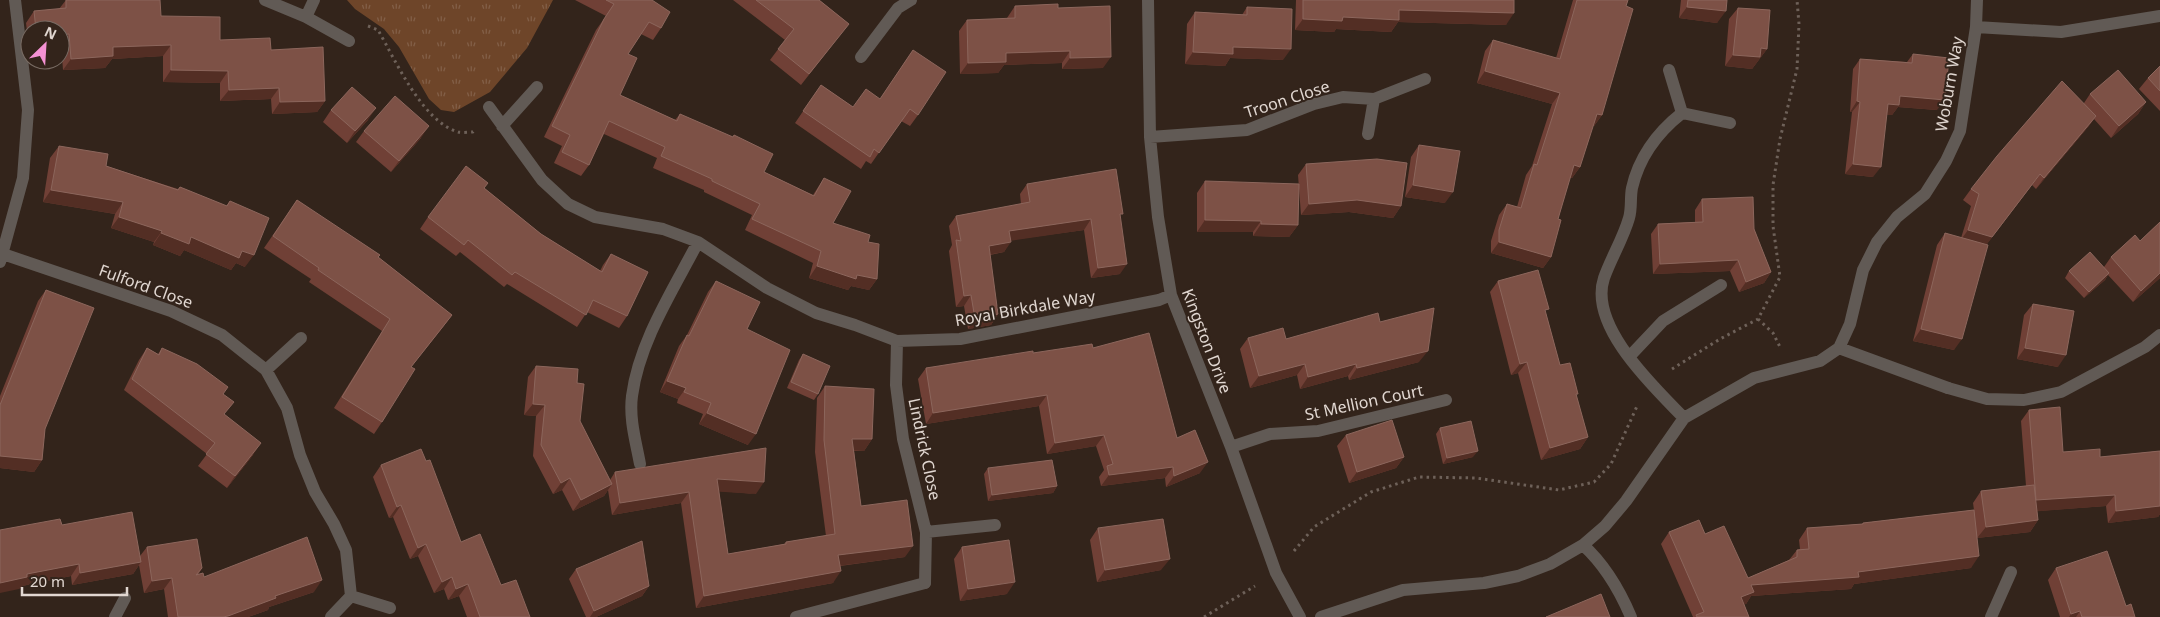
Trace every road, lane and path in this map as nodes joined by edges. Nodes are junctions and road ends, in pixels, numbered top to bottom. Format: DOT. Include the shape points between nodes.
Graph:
graph roads {
  1 [pos="15,0"];
  2 [pos="265,0"];
  3 [pos="314,0"];
  4 [pos="911,0"];
  5 [pos="1148,0"];
  6 [pos="1797,0"];
  7 [pos="1977,0"];
  8 [pos="894,4"];
  9 [pos="2160,16"];
  10 [pos="306,17"];
  11 [pos="1976,27"];
  12 [pos="349,41"];
  13 [pos="861,57"];
  14 [pos="1669,70"];
  15 [pos="1425,79"];
  16 [pos="537,87"];
  17 [pos="1374,99"];
  18 [pos="489,107"];
  19 [pos="1682,113"];
  20 [pos="1730,123"];
  21 [pos="502,126"];
  22 [pos="1368,134"];
  23 [pos="1150,137"];
  24 [pos="698,242"];
  25 [pos="2,258"];
  26 [pos="1721,285"];
  27 [pos="1171,295"];
  28 [pos="1758,319"];
  29 [pos="2160,334"];
  30 [pos="301,338"];
  31 [pos="897,341"];
  32 [pos="1840,348"];
  33 [pos="1629,356"];
  34 [pos="1792,369"];
  35 [pos="266,370"];
  36 [pos="1653,385"];
  37 [pos="1446,400"];
  38 [pos="1684,418"];
  39 [pos="1231,447"];
  40 [pos="640,464"];
  41 [pos="995,525"];
  42 [pos="926,532"];
  43 [pos="1582,545"];
  44 [pos="2011,572"];
  45 [pos="1276,573"];
  46 [pos="352,596"];
  47 [pos="125,598"];
  48 [pos="390,608"];
  49 [pos="115,617"];
  50 [pos="331,617"];
  51 [pos="796,617"];
  52 [pos="1204,617"];
  53 [pos="1300,617"];
  54 [pos="1321,617"];
  55 [pos="1631,617"];
  56 [pos="1991,617"];
  1 -- 25 [label="street" via="28,110 23,178"];
  2 -- 10 [label="street"];
  3 -- 10 [label="street"];
  4 -- 8 [label="street"];
  5 -- 23 [label="street, Kingston Drive"];
  6 -- 28 [label="path" via="1797,69 1780,139 1774,185 1773,226 1780,277"];
  7 -- 11 [label="street, Woburn Way"];
  8 -- 13 [label="street"];
  9 -- 11 [label="street" via="2062,32"];
  10 -- 12 [label="street"];
  11 -- 32 [label="street, Woburn Way" via="1960,131 1925,194 1897,217 1877,242 1863,270 1850,324"];
  12 -- 18 [label="path" via="367,25 378,30 424,109 442,124 459,132 473,132"];
  14 -- 19 [label="street"];
  15 -- 17 [label="street, Troon Close"];
  16 -- 21 [label="street"];
  17 -- 22 [label="street"];
  17 -- 23 [label="street, Troon Close" via="1343,97 1314,104 1247,130"];
  18 -- 21 [label="street, Royal Birkdale Way"];
  19 -- 20 [label="street"];
  19 -- 33 [label="street" via="1663,130 1638,167 1630,216 1603,280 1602,301 1610,330"];
  21 -- 24 [label="street, Royal Birkdale Way" via="542,180 568,204 595,217 662,229"];
  23 -- 27 [label="street, Kingston Drive" via="1158,217"];
  24 -- 31 [label="street, Royal Birkdale Way" via="767,288 816,313"];
  24 -- 40 [label="street" via="651,334 639,367 632,397 633,428"];
  25 -- 35 [label="street, Fulford Close" via="171,311 222,335"];
  26 -- 33 [label="street" via="1663,322"];
  27 -- 31 [label="street, Royal Birkdale Way" via="960,339"];
  27 -- 39 [label="street, Kingston Drive"];
  28 -- 34 [label="path" via="1773,333"];
  28 -- 36 [label="path" via="1680,362"];
  29 -- 32 [label="street" via="2145,347 2061,392 2024,400 1987,399 1948,388"];
  30 -- 35 [label="street"];
  31 -- 42 [label="street, Lindrick Close" via="896,385 902,430"];
  32 -- 34 [label="street" via="1820,361"];
  33 -- 36 [label="street"];
  34 -- 38 [label="street" via="1754,378"];
  35 -- 46 [label="street, Fulford Close" via="287,408 315,492 346,550"];
  36 -- 38 [label="street"];
  36 -- 45 [label="path" via="1634,408 1611,464 1594,482 1559,490 1476,478 1419,477 1371,492 1314,527"];
  37 -- 39 [label="street, St Mellion Court" via="1318,431 1270,434"];
  38 -- 43 [label="street" via="1626,501 1605,526"];
  39 -- 45 [label="street, Kingston Drive"];
  41 -- 42 [label="street"];
  42 -- 51 [label="street, Lindrick Close" via="925,583"];
  43 -- 54 [label="street" via="1550,564 1518,576 1484,583 1403,590"];
  43 -- 55 [label="street" via="1595,556 1622,596"];
  44 -- 56 [label="street"];
  45 -- 52 [label="path"];
  45 -- 53 [label="street, Kingston Drive"];
  46 -- 48 [label="street"];
  46 -- 50 [label="street"];
  47 -- 49 [label="street"];
}
